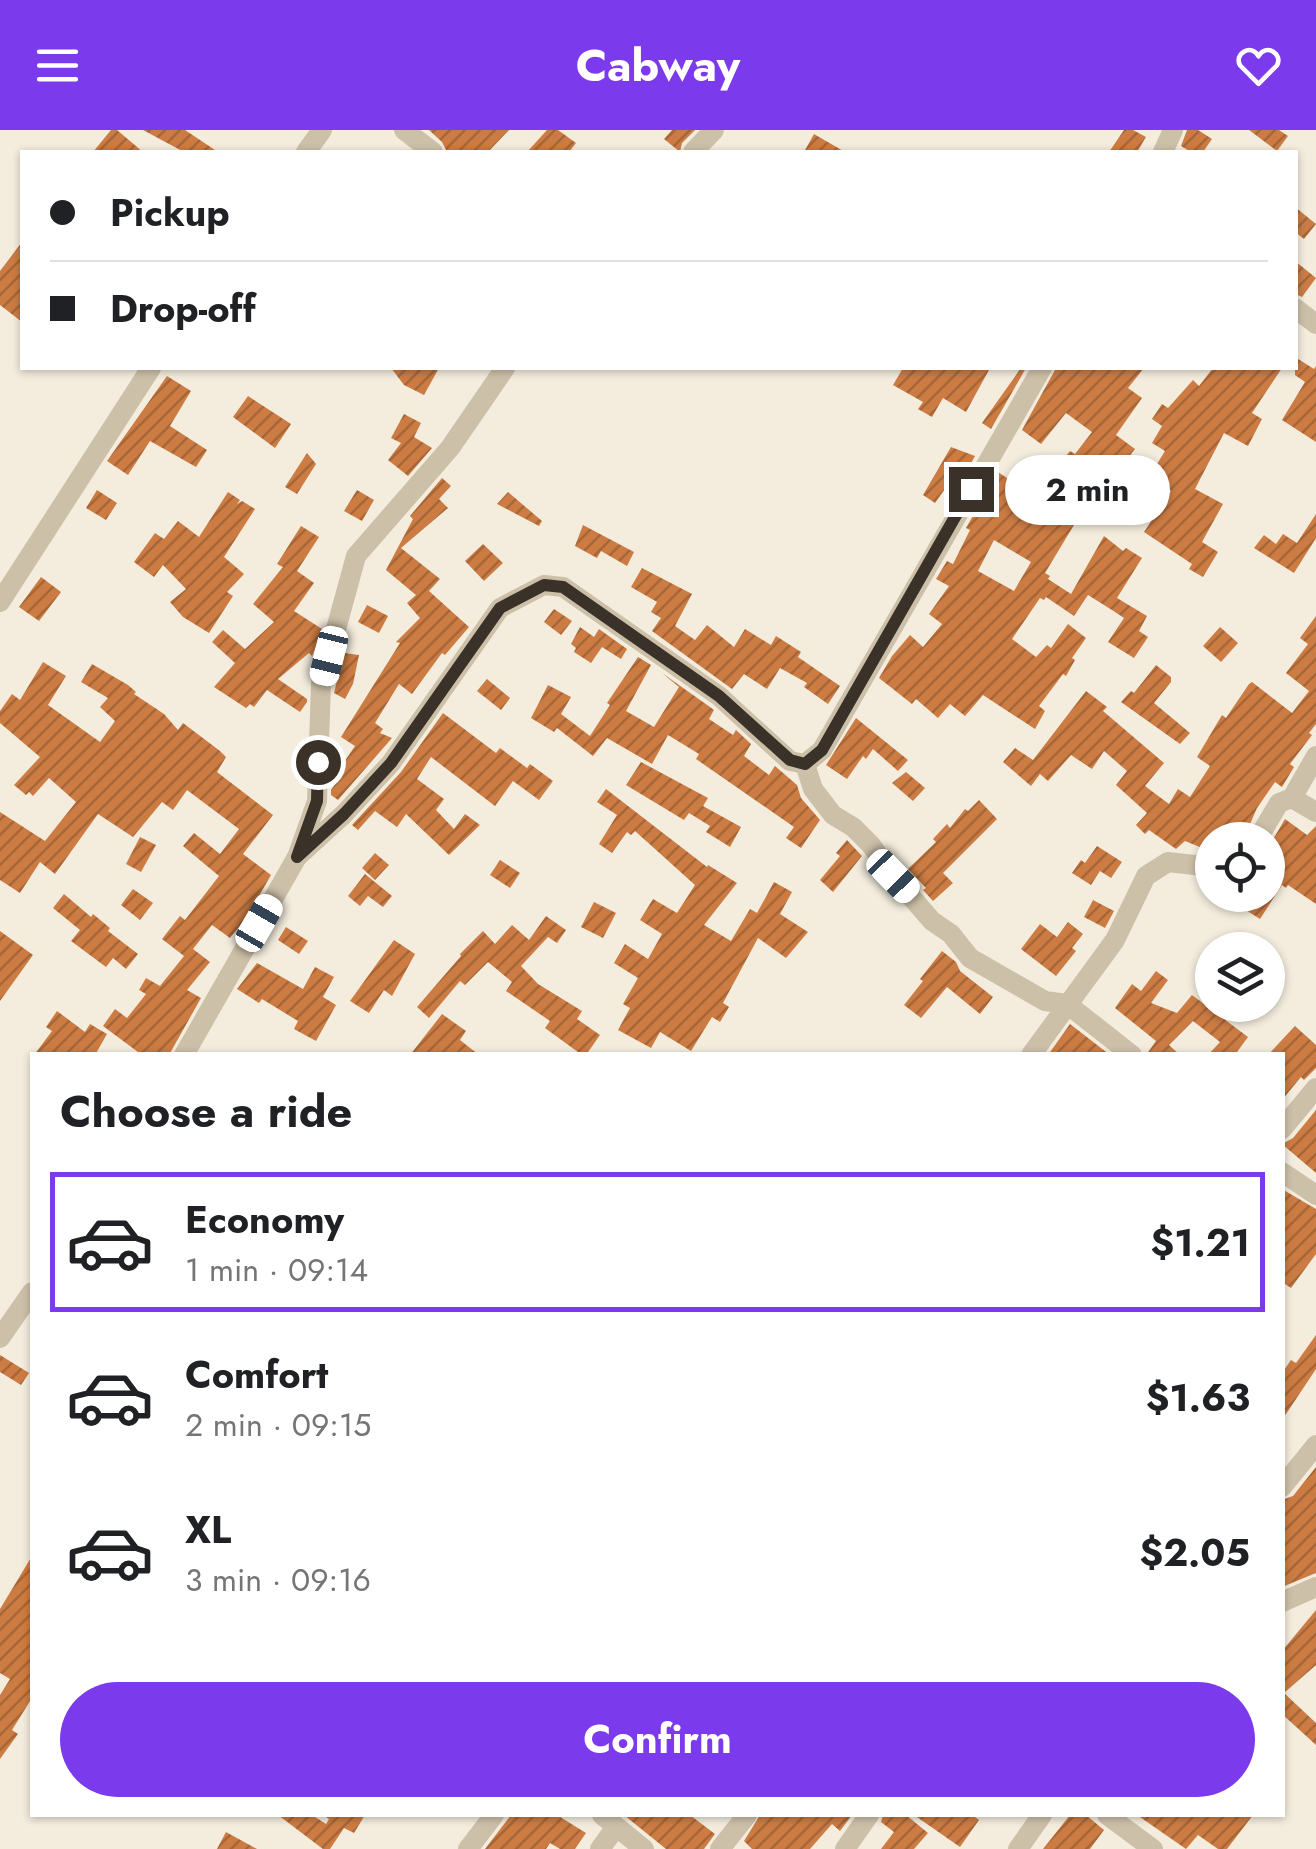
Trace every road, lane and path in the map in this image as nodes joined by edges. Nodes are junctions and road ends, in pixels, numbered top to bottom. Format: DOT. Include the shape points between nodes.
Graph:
graph roads {
  1 [pos="404,130"];
  2 [pos="714,130"];
  3 [pos="429,150"];
  4 [pos="694,150"];
  5 [pos="150,370"];
  6 [pos="504,370"];
  7 [pos="1041,370"];
  8 [pos="0,602"];
  9 [pos="1316,756"];
  10 [pos="805,764"];
  11 [pos="1292,798"];
  12 [pos="1316,812"];
  13 [pos="1268,822"];
  14 [pos="297,857"];
  15 [pos="1195,865"];
  16 [pos="1068,1004"];
  17 [pos="186,1052"];
  18 [pos="1034,1052"];
  19 [pos="1128,1052"];
  20 [pos="1316,1088"];
  21 [pos="1285,1125"];
  22 [pos="1285,1174"];
  23 [pos="1316,1195"];
  24 [pos="30,1295"];
  25 [pos="0,1338"];
  26 [pos="1316,1445"];
  27 [pos="1285,1482"];
  28 [pos="1316,1587"];
  29 [pos="1285,1601"];
  30 [pos="492,1817"];
  31 [pos="745,1817"];
  32 [pos="868,1817"];
  33 [pos="1041,1817"];
  34 [pos="1110,1817"];
  35 [pos="609,1821"];
  36 [pos="1150,1848"];
  37 [pos="468,1849"];
  38 [pos="600,1849"];
  39 [pos="644,1849"];
  40 [pos="720,1849"];
  41 [pos="845,1849"];
  42 [pos="1018,1849"];
  1 -- 3 [label="street"];
  2 -- 4 [label="street"];
  5 -- 8 [label="street"];
  6 -- 14 [label="street" via="450,448 356,556 322,684 317,801"];
  7 -- 10 [label="street" via="822,750"];
  9 -- 11 [label="street"];
  10 -- 14 [label="street" via="790,760 719,696 563,587 544,585 500,608 391,763"];
  10 -- 16 [label="street" via="833,816 871,845 970,958 1045,1000"];
  11 -- 12 [label="street"];
  11 -- 13 [label="street" via="1279,803"];
  14 -- 17 [label="street"];
  15 -- 16 [label="street" via="1168,862 1146,876 1115,940"];
  16 -- 18 [label="street"];
  16 -- 19 [label="street"];
  20 -- 21 [label="street"];
  22 -- 23 [label="street"];
  24 -- 25 [label="street"];
  26 -- 27 [label="street"];
  28 -- 29 [label="street"];
  30 -- 37 [label="street"];
  31 -- 40 [label="street"];
  32 -- 41 [label="street"];
  33 -- 42 [label="street"];
  34 -- 36 [label="street"];
  35 -- 38 [label="street"];
  35 -- 39 [label="street"];
}
